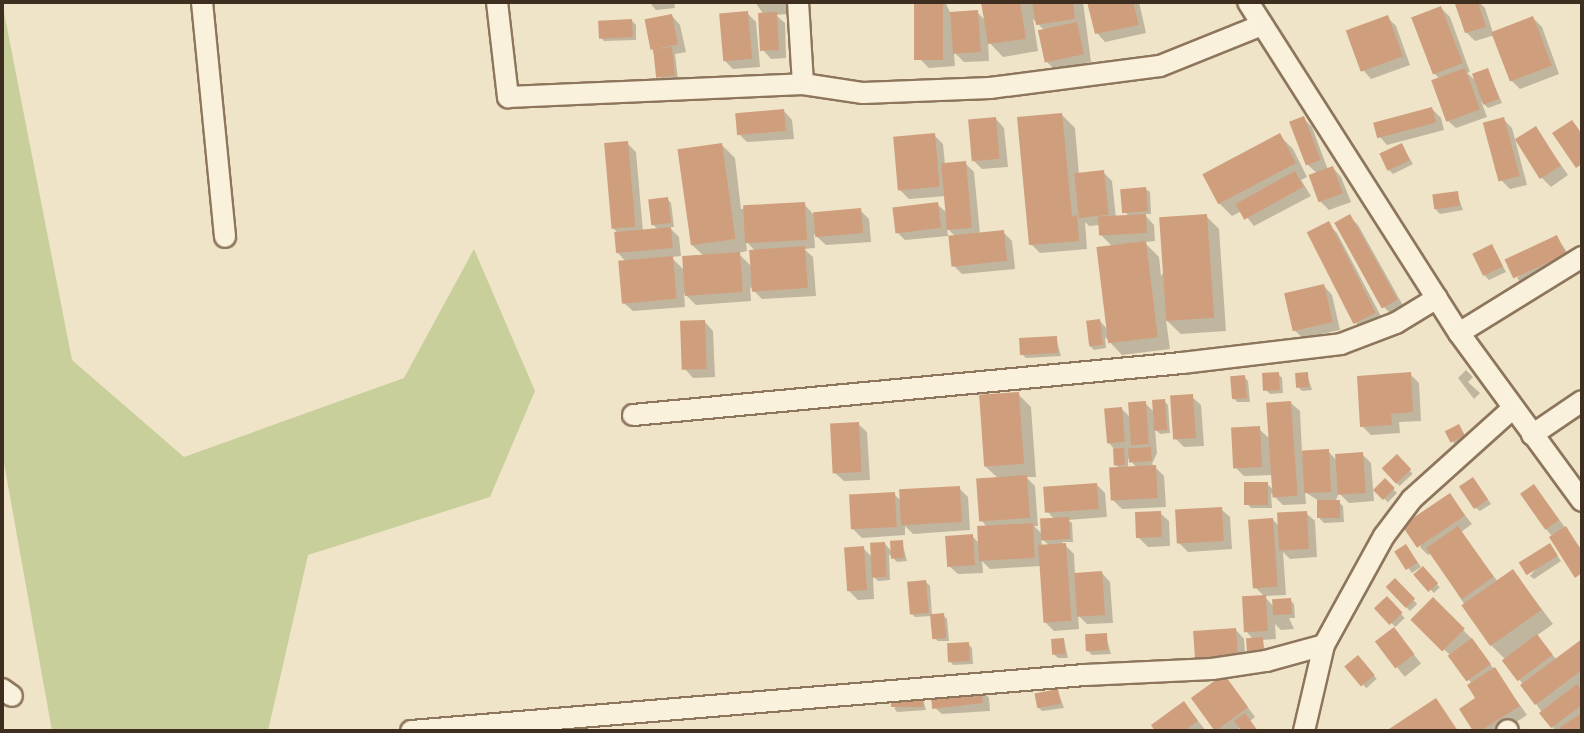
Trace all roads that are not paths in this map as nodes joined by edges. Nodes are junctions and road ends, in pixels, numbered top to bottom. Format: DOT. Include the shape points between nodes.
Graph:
graph roads {
  1 [pos="202,2"];
  2 [pos="497,2"];
  3 [pos="798,2"];
  4 [pos="1248,2"];
  5 [pos="1262,25"];
  6 [pos="803,84"];
  7 [pos="225,237"];
  8 [pos="1582,257"];
  9 [pos="1437,298"];
  10 [pos="1459,333"];
  11 [pos="1582,401"];
  12 [pos="1513,408"];
  13 [pos="633,415"];
  14 [pos="1532,435"];
  15 [pos="1582,501"];
  16 [pos="1324,645"];
  17 [pos="411,731"];
  18 [pos="1304,731"];
  1 -- 7 [label="street"];
  2 -- 6 [label="street" via="508,97"];
  3 -- 6 [label="street"];
  4 -- 5 [label="street"];
  5 -- 6 [label="street" via="1160,66 958,89 863,93"];
  5 -- 9 [label="street"];
  8 -- 10 [label="street"];
  9 -- 10 [label="street"];
  9 -- 13 [label="street" via="1396,323 1341,344"];
  10 -- 12 [label="street"];
  11 -- 14 [label="street"];
  12 -- 14 [label="street"];
  12 -- 16 [label="street" via="1412,499 1384,536"];
  14 -- 15 [label="street"];
  16 -- 17 [label="street" via="1212,669 1069,676"];
  16 -- 18 [label="street"];
}
